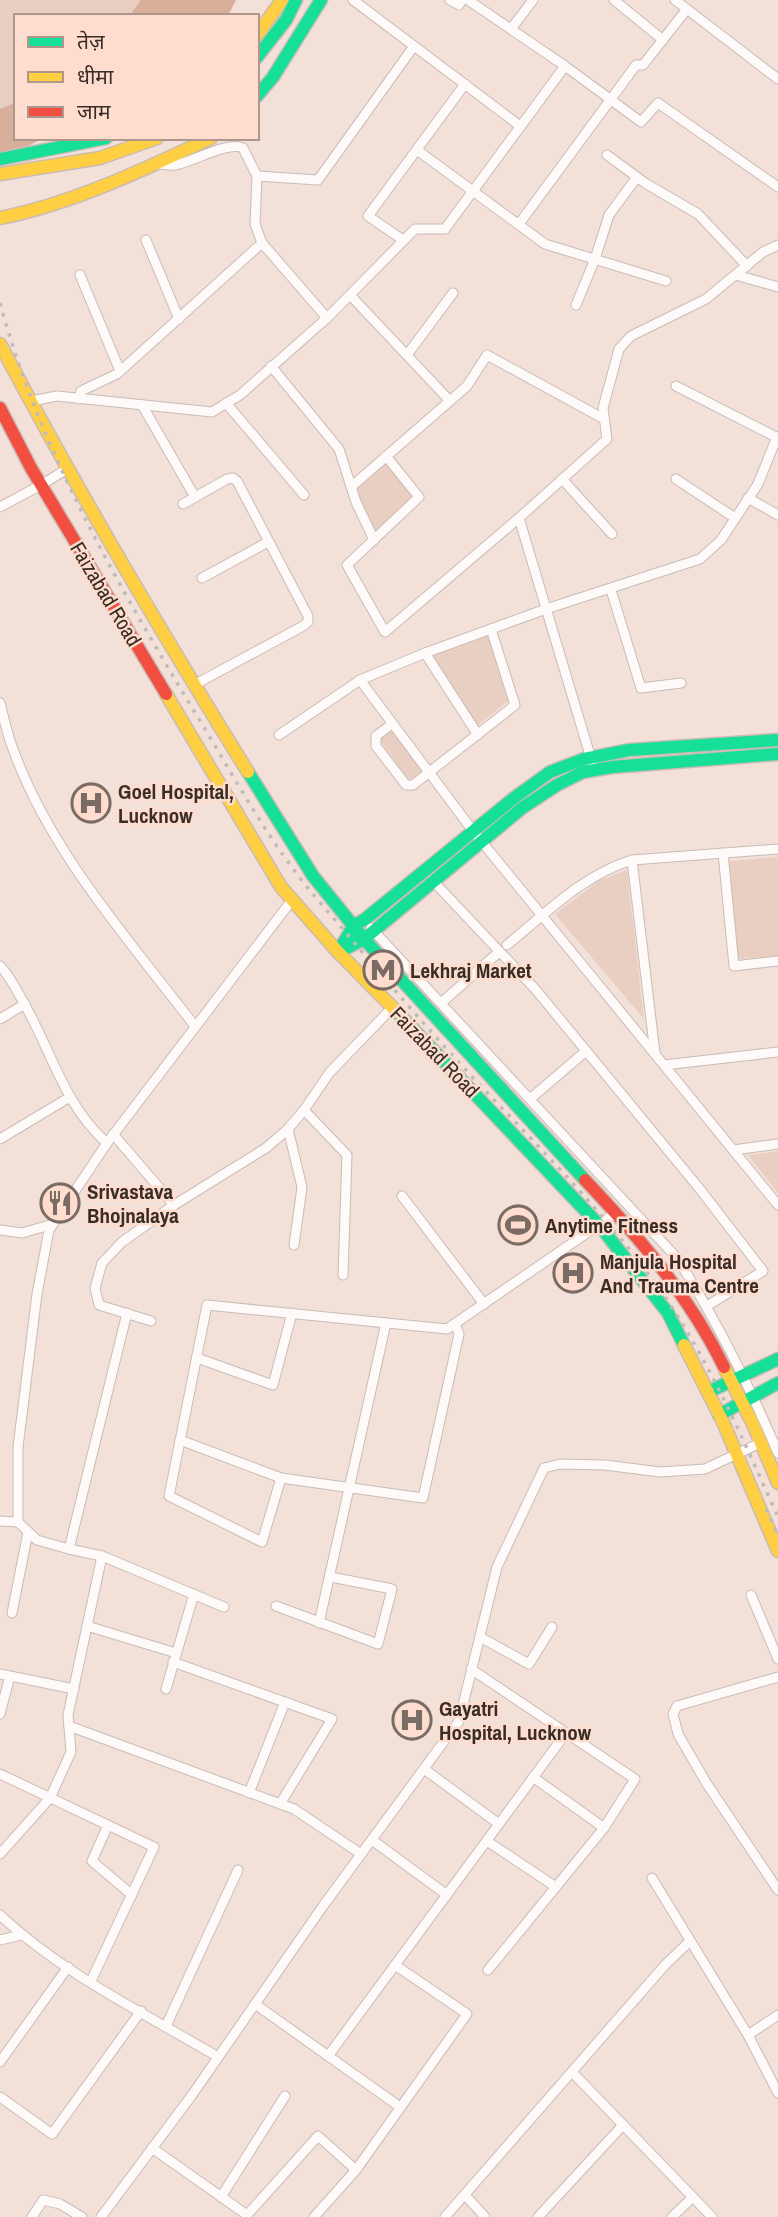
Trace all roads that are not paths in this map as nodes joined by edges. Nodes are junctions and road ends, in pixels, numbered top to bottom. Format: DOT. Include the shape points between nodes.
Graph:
graph roads {
  1 [pos="282,0"];
  2 [pos="296,0"];
  3 [pos="321,0"];
  4 [pos="353,0"];
  5 [pos="450,0"];
  6 [pos="462,0"];
  7 [pos="468,0"];
  8 [pos="533,0"];
  9 [pos="614,0"];
  10 [pos="675,0"];
  11 [pos="687,9"];
  12 [pos="511,29"];
  13 [pos="259,32"];
  14 [pos="663,40"];
  15 [pos="414,46"];
  16 [pos="259,54"];
  17 [pos="565,66"];
  18 [pos="778,79"];
  19 [pos="465,84"];
  20 [pos="259,94"];
  21 [pos="610,99"];
  22 [pos="520,126"];
  23 [pos="96,140"];
  24 [pos="152,140"];
  25 [pos="207,140"];
  26 [pos="417,150"];
  27 [pos="607,155"];
  28 [pos="0,159"];
  29 [pos="158,164"];
  30 [pos="0,174"];
  31 [pos="257,176"];
  32 [pos="637,177"];
  33 [pos="778,187"];
  34 [pos="473,191"];
  35 [pos="0,218"];
  36 [pos="519,224"];
  37 [pos="146,240"];
  38 [pos="404,240"];
  39 [pos="262,243"];
  40 [pos="778,246"];
  41 [pos="595,259"];
  42 [pos="747,265"];
  43 [pos="80,275"];
  44 [pos="736,275"];
  45 [pos="666,281"];
  46 [pos="778,287"];
  47 [pos="453,293"];
  48 [pos="351,296"];
  49 [pos="576,305"];
  50 [pos="327,318"];
  51 [pos="179,319"];
  52 [pos="0,344"];
  53 [pos="407,355"];
  54 [pos="271,366"];
  55 [pos="120,372"];
  56 [pos="676,386"];
  57 [pos="79,398"];
  58 [pos="31,401"];
  59 [pos="450,401"];
  60 [pos="226,403"];
  61 [pos="142,405"];
  62 [pos="0,408"];
  63 [pos="604,419"];
  64 [pos="777,437"];
  65 [pos="386,456"];
  66 [pos="67,469"];
  67 [pos="676,479"];
  68 [pos="562,480"];
  69 [pos="41,485"];
  70 [pos="351,487"];
  71 [pos="304,495"];
  72 [pos="195,497"];
  73 [pos="748,498"];
  74 [pos="183,504"];
  75 [pos="0,507"];
  76 [pos="778,515"];
  77 [pos="519,518"];
  78 [pos="735,518"];
  79 [pos="612,534"];
  80 [pos="374,540"];
  81 [pos="268,542"];
  82 [pos="202,578"];
  83 [pos="611,590"];
  84 [pos="546,609"];
  85 [pos="491,629"];
  86 [pos="425,653"];
  87 [pos="360,680"];
  88 [pos="681,683"];
  89 [pos="194,685"];
  90 [pos="0,703"];
  91 [pos="392,724"];
  92 [pos="279,735"];
  93 [pos="478,735"];
  94 [pos="778,740"];
  95 [pos="778,754"];
  96 [pos="593,764"];
  97 [pos="430,774"];
  98 [pos="477,836"];
  99 [pos="778,849"];
  100 [pos="723,853"];
  101 [pos="632,860"];
  102 [pos="433,881"];
  103 [pos="292,900"];
  104 [pos="543,916"];
  105 [pos="359,922"];
  106 [pos="368,934"];
  107 [pos="507,945"];
  108 [pos="338,952"];
  109 [pos="499,952"];
  110 [pos="778,961"];
  111 [pos="0,966"];
  112 [pos="441,1003"];
  113 [pos="25,1004"];
  114 [pos="392,1008"];
  115 [pos="0,1019"];
  116 [pos="194,1026"];
  117 [pos="586,1051"];
  118 [pos="778,1052"];
  119 [pos="656,1055"];
  120 [pos="664,1065"];
  121 [pos="70,1097"];
  122 [pos="530,1099"];
  123 [pos="304,1110"];
  124 [pos="288,1129"];
  125 [pos="113,1134"];
  126 [pos="0,1139"];
  127 [pos="107,1143"];
  128 [pos="778,1144"];
  129 [pos="733,1150"];
  130 [pos="402,1196"];
  131 [pos="174,1205"];
  132 [pos="778,1205"];
  133 [pos="616,1213"];
  134 [pos="53,1224"];
  135 [pos="600,1226"];
  136 [pos="0,1230"];
  137 [pos="294,1245"];
  138 [pos="343,1275"];
  139 [pos="484,1304"];
  140 [pos="707,1306"];
  141 [pos="127,1313"];
  142 [pos="292,1313"];
  143 [pos="151,1321"];
  144 [pos="386,1323"];
  145 [pos="455,1324"];
  146 [pos="197,1358"];
  147 [pos="778,1359"];
  148 [pos="744,1375"];
  149 [pos="731,1380"];
  150 [pos="778,1383"];
  151 [pos="708,1392"];
  152 [pos="748,1400"];
  153 [pos="719,1415"];
  154 [pos="180,1440"];
  155 [pos="760,1443"];
  156 [pos="778,1453"];
  157 [pos="736,1455"];
  158 [pos="281,1478"];
  159 [pos="778,1483"];
  160 [pos="348,1488"];
  161 [pos="0,1521"];
  162 [pos="18,1522"];
  163 [pos="29,1532"];
  164 [pos="69,1549"];
  165 [pos="778,1551"];
  166 [pos="102,1556"];
  167 [pos="331,1577"];
  168 [pos="194,1594"];
  169 [pos="751,1595"];
  170 [pos="275,1606"];
  171 [pos="224,1607"];
  172 [pos="12,1613"];
  173 [pos="319,1623"];
  174 [pos="87,1626"];
  175 [pos="552,1627"];
  176 [pos="480,1637"];
  177 [pos="175,1658"];
  178 [pos="778,1659"];
  179 [pos="471,1669"];
  180 [pos="5,1675"];
  181 [pos="778,1678"];
  182 [pos="74,1689"];
  183 [pos="166,1689"];
  184 [pos="285,1702"];
  185 [pos="0,1714"];
  186 [pos="69,1726"];
  187 [pos="566,1733"];
  188 [pos="424,1769"];
  189 [pos="0,1774"];
  190 [pos="533,1777"];
  191 [pos="249,1793"];
  192 [pos="50,1798"];
  193 [pos="280,1804"];
  194 [pos="499,1824"];
  195 [pos="108,1825"];
  196 [pos="604,1828"];
  197 [pos="372,1840"];
  198 [pos="487,1841"];
  199 [pos="0,1854"];
  200 [pos="361,1854"];
  201 [pos="238,1870"];
  202 [pos="652,1878"];
  203 [pos="556,1887"];
  204 [pos="778,1891"];
  205 [pos="132,1895"];
  206 [pos="447,1895"];
  207 [pos="0,1915"];
  208 [pos="21,1935"];
  209 [pos="0,1940"];
  210 [pos="690,1941"];
  211 [pos="395,1965"];
  212 [pos="68,1967"];
  213 [pos="488,1970"];
  214 [pos="91,1981"];
  215 [pos="256,2004"];
  216 [pos="141,2011"];
  217 [pos="778,2015"];
  218 [pos="166,2026"];
  219 [pos="748,2035"];
  220 [pos="328,2056"];
  221 [pos="218,2057"];
  222 [pos="0,2062"];
  223 [pos="572,2072"];
  224 [pos="778,2093"];
  225 [pos="285,2096"];
  226 [pos="0,2097"];
  227 [pos="400,2107"];
  228 [pos="623,2125"];
  229 [pos="152,2148"];
  230 [pos="356,2170"];
  231 [pos="465,2195"];
  232 [pos="221,2197"];
  233 [pos="693,2197"];
  234 [pos="32,2217"];
  235 [pos="82,2217"];
  236 [pos="101,2217"];
  237 [pos="314,2217"];
  238 [pos="445,2217"];
  239 [pos="485,2217"];
  240 [pos="538,2217"];
  241 [pos="672,2217"];
  242 [pos="712,2217"];
  1 -- 13 [label="main road"];
  2 -- 16 [label="main road"];
  3 -- 20 [label="main road"];
  4 -- 15 [label="street"];
  5 -- 6 [label="street" via="459,5"];
  7 -- 12 [label="street"];
  8 -- 12 [label="street"];
  9 -- 14 [label="street"];
  10 -- 11 [label="street"];
  11 -- 14 [label="street"];
  11 -- 18 [label="street"];
  12 -- 17 [label="street"];
  14 -- 21 [label="street"];
  15 -- 19 [label="street"];
  15 -- 31 [label="street" via="318,180"];
  17 -- 21 [label="street"];
  17 -- 22 [label="street"];
  19 -- 22 [label="street"];
  19 -- 26 [label="street"];
  21 -- 33 [label="street" via="641,122 658,103"];
  21 -- 36 [label="street"];
  22 -- 34 [label="street"];
  23 -- 28 [label="main road"];
  24 -- 30 [label="main road" via="82,162"];
  25 -- 29 [label="main road"];
  26 -- 34 [label="street"];
  26 -- 38 [label="street" via="368,216"];
  27 -- 32 [label="street"];
  29 -- 31 [label="street" via="173,165 237,145"];
  29 -- 35 [label="main road" via="34,211"];
  31 -- 39 [label="street" via="255,224"];
  32 -- 41 [label="street" via="609,215"];
  32 -- 42 [label="street" via="698,215"];
  34 -- 36 [label="street"];
  34 -- 38 [label="street" via="445,229 415,229"];
  36 -- 41 [label="street" via="545,244"];
  37 -- 51 [label="street"];
  38 -- 48 [label="street"];
  39 -- 50 [label="street"];
  39 -- 51 [label="street"];
  40 -- 42 [label="street"];
  41 -- 45 [label="street"];
  41 -- 49 [label="street"];
  42 -- 44 [label="street"];
  43 -- 55 [label="street"];
  44 -- 46 [label="street"];
  44 -- 63 [label="street" via="706,299 631,336 619,349"];
  47 -- 53 [label="street"];
  48 -- 50 [label="street"];
  48 -- 53 [label="street"];
  50 -- 54 [label="street"];
  51 -- 55 [label="street"];
  52 -- 58 [label="main road, Faizabad Road"];
  53 -- 59 [label="street"];
  54 -- 60 [label="street"];
  54 -- 70 [label="street" via="338,449"];
  55 -- 57 [label="street" via="81,391"];
  56 -- 64 [label="street"];
  57 -- 58 [label="street"];
  57 -- 61 [label="street"];
  58 -- 66 [label="main road, Faizabad Road"];
  59 -- 63 [label="street" via="467,386 487,355"];
  59 -- 65 [label="street"];
  60 -- 61 [label="street" via="212,412"];
  60 -- 71 [label="street"];
  61 -- 72 [label="street"];
  62 -- 69 [label="main road, Faizabad Road"];
  63 -- 68 [label="street" via="607,439"];
  64 -- 73 [label="street"];
  65 -- 70 [label="street"];
  65 -- 80 [label="street" via="419,497"];
  66 -- 69 [label="street"];
  66 -- 89 [label="main road, Faizabad Road"];
  67 -- 78 [label="street"];
  68 -- 77 [label="street"];
  68 -- 79 [label="street"];
  69 -- 75 [label="street"];
  69 -- 103 [label="main road, Faizabad Road"];
  70 -- 80 [label="street"];
  72 -- 74 [label="street"];
  72 -- 81 [label="street" via="233,478"];
  73 -- 76 [label="street"];
  73 -- 78 [label="street"];
  77 -- 80 [label="street" via="385,632 346,565"];
  77 -- 84 [label="street"];
  78 -- 83 [label="street" via="721,540 700,559"];
  81 -- 82 [label="street"];
  81 -- 89 [label="street" via="308,616 307,622"];
  83 -- 84 [label="street"];
  83 -- 88 [label="street" via="641,688"];
  84 -- 85 [label="street"];
  84 -- 96 [label="street"];
  85 -- 86 [label="street"];
  85 -- 93 [label="street" via="515,705"];
  86 -- 87 [label="street"];
  86 -- 93 [label="street"];
  87 -- 91 [label="street"];
  87 -- 92 [label="street"];
  89 -- 105 [label="main road, Faizabad Road" via="313,876"];
  90 -- 116 [label="street" via="13,749 35,799 83,881"];
  91 -- 97 [label="street"];
  91 -- 97 [label="street" via="376,736 376,746 406,785"];
  93 -- 97 [label="street"];
  94 -- 96 [label="main road" via="629,750"];
  95 -- 96 [label="main road"];
  96 -- 98 [label="main road" via="550,772"];
  97 -- 98 [label="street"];
  98 -- 102 [label="main road"];
  98 -- 104 [label="street"];
  98 -- 105 [label="main road"];
  99 -- 100 [label="street"];
  100 -- 101 [label="street"];
  100 -- 110 [label="street" via="734,966"];
  101 -- 104 [label="street" via="580,885"];
  101 -- 119 [label="street"];
  102 -- 106 [label="main road"];
  102 -- 109 [label="street"];
  103 -- 108 [label="main road, Faizabad Road"];
  103 -- 116 [label="street"];
  104 -- 107 [label="street"];
  104 -- 119 [label="street"];
  105 -- 106 [label="main road, Faizabad Road"];
  105 -- 108 [label="main road"];
  106 -- 108 [label="main road"];
  106 -- 112 [label="street"];
  106 -- 133 [label="main road, Faizabad Road"];
  108 -- 114 [label="main road, Faizabad Road"];
  109 -- 112 [label="street"];
  109 -- 117 [label="street"];
  111 -- 113 [label="street"];
  112 -- 122 [label="street"];
  113 -- 115 [label="street"];
  113 -- 121 [label="street"];
  114 -- 123 [label="street" via="330,1072"];
  114 -- 135 [label="main road, Faizabad Road"];
  116 -- 125 [label="street"];
  117 -- 122 [label="street"];
  117 -- 140 [label="street" via="763,1270"];
  118 -- 120 [label="street"];
  119 -- 120 [label="street"];
  120 -- 129 [label="street"];
  121 -- 126 [label="street"];
  121 -- 127 [label="street" via="91,1130"];
  122 -- 140 [label="street" via="677,1258"];
  123 -- 124 [label="street"];
  123 -- 138 [label="street" via="347,1155"];
  124 -- 131 [label="street" via="266,1148"];
  124 -- 137 [label="street" via="302,1187"];
  125 -- 127 [label="street"];
  125 -- 131 [label="street"];
  127 -- 134 [label="street"];
  128 -- 129 [label="street"];
  129 -- 132 [label="street"];
  130 -- 139 [label="street"];
  131 -- 141 [label="street" via="122,1242 102,1263 95,1288 99,1305"];
  133 -- 135 [label="street"];
  133 -- 149 [label="main road, Faizabad Road" via="682,1297"];
  134 -- 136 [label="street" via="22,1233"];
  134 -- 162 [label="street" via="37,1294 20,1434"];
  135 -- 139 [label="street"];
  135 -- 151 [label="main road, Faizabad Road" via="668,1312"];
  139 -- 145 [label="street"];
  140 -- 148 [label="street"];
  141 -- 143 [label="street"];
  141 -- 164 [label="street"];
  142 -- 144 [label="street"];
  142 -- 146 [label="street" via="207,1305"];
  142 -- 146 [label="street" via="273,1385"];
  144 -- 145 [label="street" via="447,1329"];
  144 -- 160 [label="street"];
  145 -- 160 [label="street" via="459,1334 423,1498"];
  146 -- 154 [label="street"];
  147 -- 148 [label="main road"];
  148 -- 149 [label="main road"];
  148 -- 152 [label="street"];
  149 -- 151 [label="main road"];
  149 -- 152 [label="main road, Faizabad Road"];
  150 -- 152 [label="main road"];
  151 -- 153 [label="main road, Faizabad Road"];
  152 -- 153 [label="main road"];
  152 -- 155 [label="main road, Faizabad Road"];
  152 -- 156 [label="street"];
  153 -- 157 [label="main road, Faizabad Road"];
  154 -- 158 [label="street"];
  154 -- 158 [label="street" via="169,1496 262,1542"];
  155 -- 157 [label="street"];
  155 -- 159 [label="main road, Faizabad Road"];
  157 -- 165 [label="main road, Faizabad Road"];
  157 -- 176 [label="street" via="705,1469 660,1472 571,1464 544,1468 497,1567"];
  158 -- 160 [label="street"];
  160 -- 167 [label="street"];
  161 -- 162 [label="street"];
  162 -- 163 [label="street"];
  163 -- 164 [label="street" via="37,1540"];
  163 -- 172 [label="street"];
  164 -- 166 [label="street"];
  166 -- 168 [label="street"];
  166 -- 174 [label="street"];
  167 -- 173 [label="street"];
  167 -- 173 [label="street" via="392,1588 378,1644"];
  168 -- 171 [label="street"];
  168 -- 177 [label="street"];
  169 -- 178 [label="street"];
  170 -- 173 [label="street"];
  174 -- 177 [label="street"];
  174 -- 182 [label="street"];
  175 -- 176 [label="street" via="529,1664"];
  176 -- 179 [label="street"];
  177 -- 183 [label="street"];
  177 -- 184 [label="street"];
  179 -- 187 [label="street"];
  179 -- 188 [label="street" via="459,1721"];
  180 -- 182 [label="street"];
  180 -- 185 [label="street"];
  181 -- 204 [label="street" via="677,1706 673,1714 678,1734 707,1784"];
  182 -- 186 [label="street"];
  184 -- 191 [label="street"];
  184 -- 193 [label="street" via="332,1719"];
  186 -- 191 [label="street"];
  186 -- 192 [label="street" via="71,1752"];
  187 -- 190 [label="street"];
  187 -- 196 [label="street" via="635,1779"];
  188 -- 194 [label="street"];
  188 -- 197 [label="street"];
  189 -- 192 [label="street"];
  190 -- 194 [label="street"];
  190 -- 196 [label="street"];
  191 -- 193 [label="street"];
  192 -- 195 [label="street"];
  192 -- 199 [label="street"];
  193 -- 200 [label="street"];
  194 -- 198 [label="street"];
  195 -- 205 [label="street" via="92,1861"];
  195 -- 205 [label="street" via="154,1847"];
  196 -- 203 [label="street"];
  197 -- 200 [label="street"];
  197 -- 206 [label="street"];
  198 -- 203 [label="street"];
  198 -- 206 [label="street"];
  200 -- 215 [label="street"];
  201 -- 218 [label="street"];
  202 -- 210 [label="street"];
  203 -- 213 [label="street"];
  205 -- 214 [label="street"];
  206 -- 211 [label="street"];
  207 -- 208 [label="street"];
  208 -- 209 [label="street"];
  208 -- 212 [label="street"];
  210 -- 219 [label="street"];
  210 -- 223 [label="street"];
  211 -- 220 [label="street"];
  211 -- 227 [label="street" via="467,2014"];
  212 -- 214 [label="street"];
  212 -- 222 [label="street"];
  214 -- 216 [label="street"];
  215 -- 220 [label="street"];
  215 -- 221 [label="street"];
  216 -- 218 [label="street"];
  216 -- 226 [label="street" via="52,2134"];
  217 -- 219 [label="street"];
  218 -- 221 [label="street"];
  219 -- 224 [label="street"];
  220 -- 227 [label="street"];
  221 -- 229 [label="street"];
  223 -- 228 [label="street"];
  223 -- 231 [label="street"];
  225 -- 232 [label="street"];
  227 -- 230 [label="street"];
  228 -- 233 [label="street"];
  228 -- 240 [label="street"];
  229 -- 232 [label="street"];
  229 -- 236 [label="street"];
  230 -- 232 [label="street" via="318,2136 247,2215"];
  230 -- 237 [label="street"];
  231 -- 238 [label="street"];
  231 -- 239 [label="street"];
  233 -- 241 [label="street"];
  233 -- 242 [label="street"];
  234 -- 235 [label="street" via="43,2200"];
}
